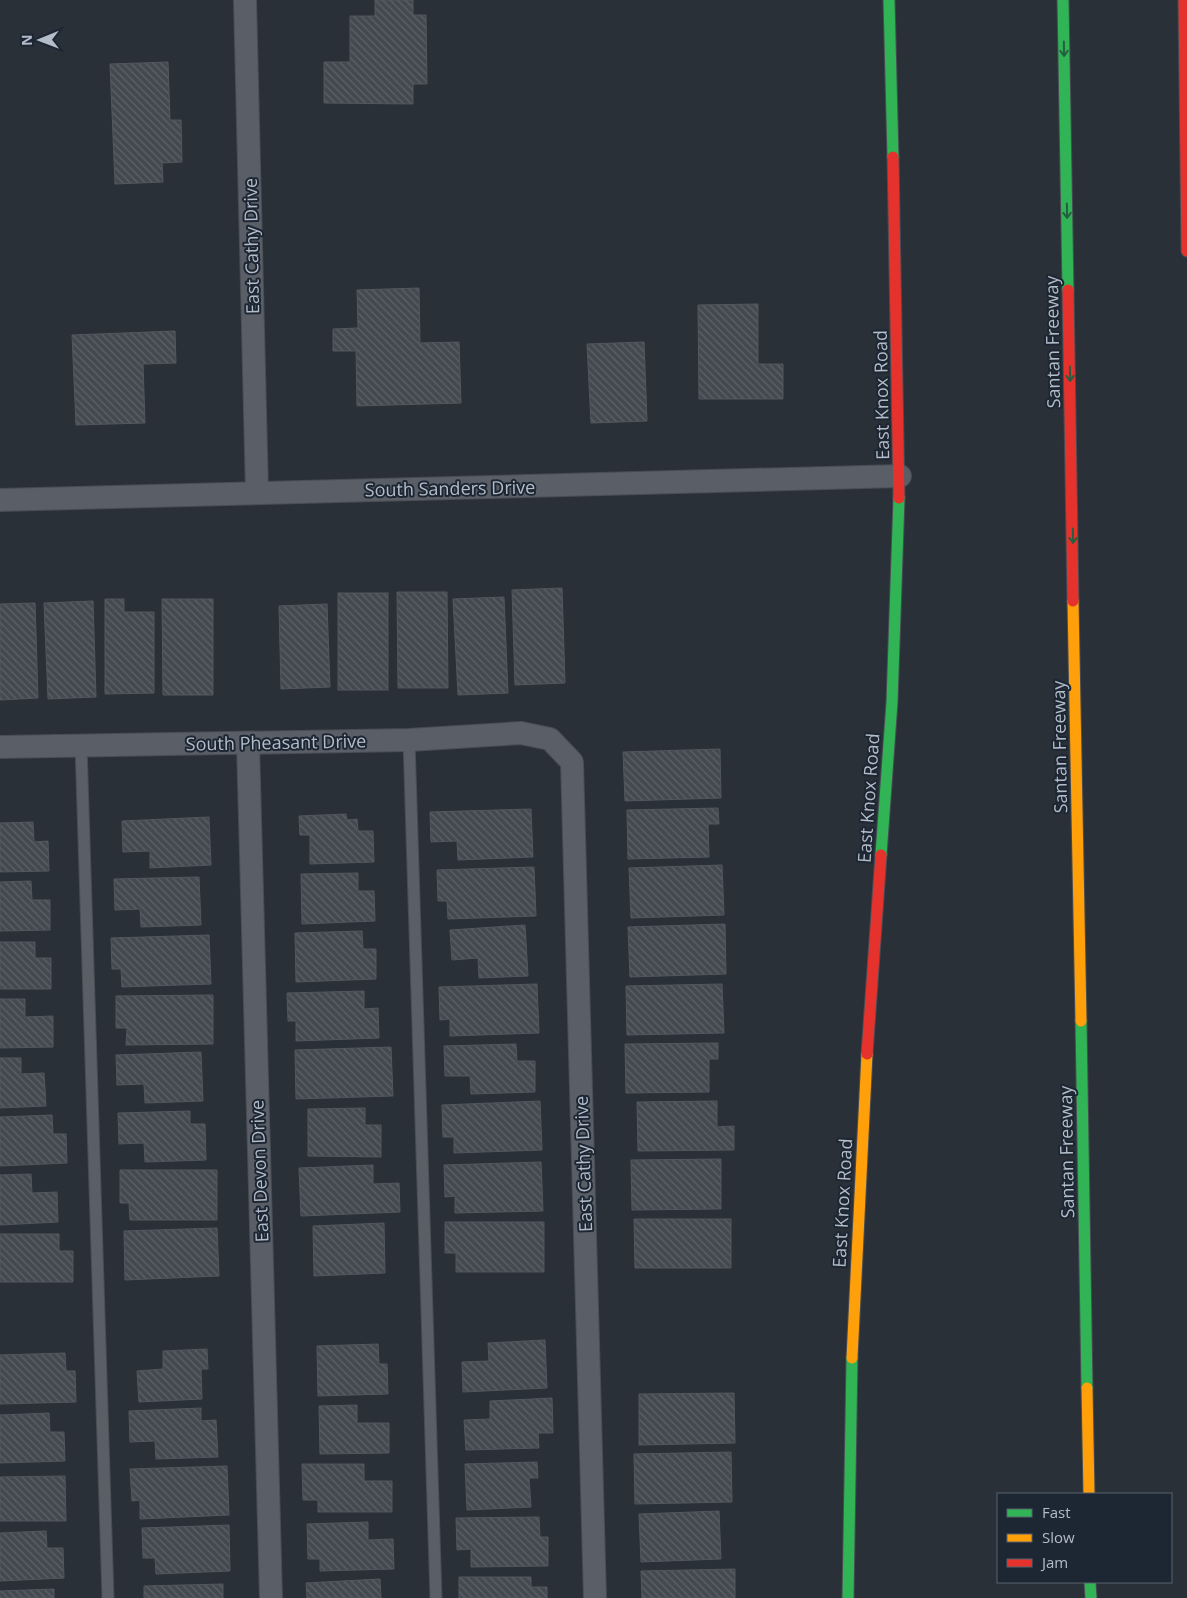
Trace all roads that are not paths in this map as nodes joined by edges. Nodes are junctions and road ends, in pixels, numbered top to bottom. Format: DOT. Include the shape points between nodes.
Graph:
graph roads {
  1 [pos="246,0"];
  2 [pos="889,0"];
  3 [pos="1063,0"];
  4 [pos="1184,0"];
  5 [pos="1187,251"];
  6 [pos="900,476"];
  7 [pos="257,492"];
  8 [pos="0,500"];
  9 [pos="550,739"];
  10 [pos="409,740"];
  11 [pos="248,744"];
  12 [pos="81,745"];
  13 [pos="0,748"];
  14 [pos="1089,1493"];
  15 [pos="1090,1583"];
  16 [pos="108,1598"];
  17 [pos="271,1598"];
  18 [pos="436,1598"];
  19 [pos="594,1598"];
  20 [pos="848,1598"];
  21 [pos="1091,1598"];
  1 -- 7 [label="street, East Cathy Drive"];
  2 -- 6 [label="main road, East Knox Road"];
  3 -- 14 [label="main road, Santan Freeway, one-way"];
  4 -- 5 [label="main road"];
  6 -- 7 [label="street, South Sanders Drive"];
  6 -- 20 [label="main road, East Knox Road" via="892,702 865,1087 852,1371"];
  7 -- 8 [label="street, South Sanders Drive"];
  9 -- 10 [label="street, South Pheasant Drive" via="521,732"];
  9 -- 19 [label="street, East Cathy Drive" via="572,762"];
  10 -- 11 [label="street, South Pheasant Drive"];
  10 -- 18 [label="lane"];
  11 -- 12 [label="street, South Pheasant Drive"];
  11 -- 17 [label="street, East Devon Drive"];
  12 -- 13 [label="street, South Pheasant Drive"];
  12 -- 16 [label="lane"];
  15 -- 21 [label="main road"];
}
